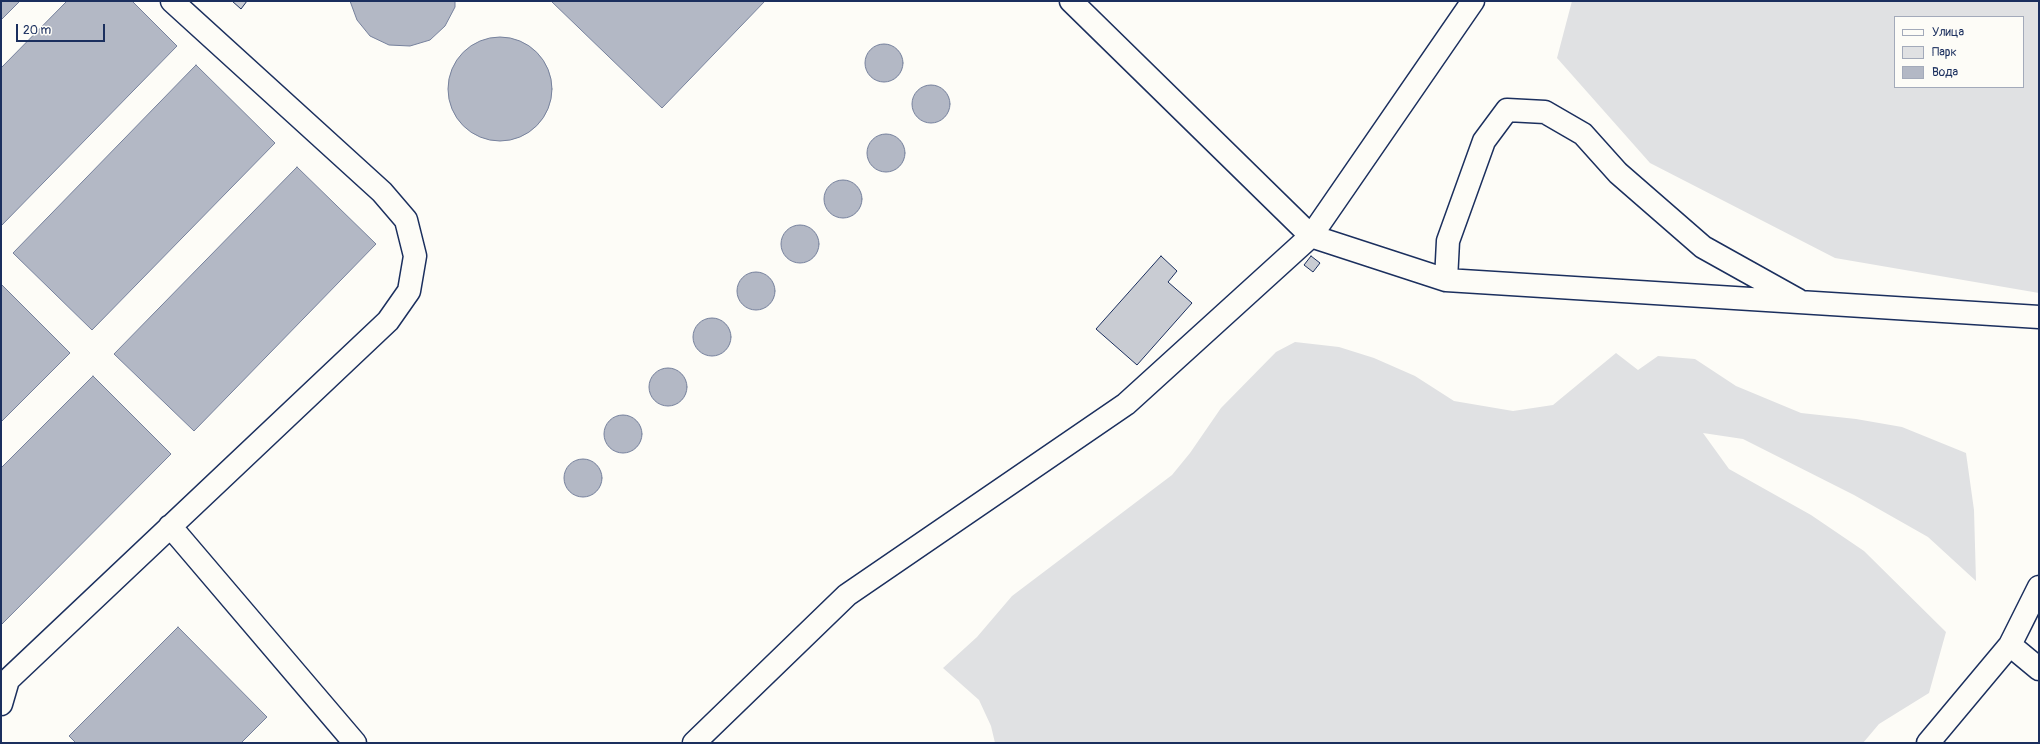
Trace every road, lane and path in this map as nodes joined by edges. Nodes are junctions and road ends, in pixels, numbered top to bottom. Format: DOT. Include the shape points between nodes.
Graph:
graph roads {
  1 [pos="172,1"];
  2 [pos="1071,1"];
  3 [pos="1473,1"];
  4 [pos="1311,236"];
  5 [pos="1446,280"];
  6 [pos="1802,303"];
  7 [pos="2039,317"];
  8 [pos="170,526"];
  9 [pos="2038,591"];
  10 [pos="2010,645"];
  11 [pos="2039,669"];
  12 [pos="4,679"];
  13 [pos="1,704"];
  14 [pos="355,743"];
  15 [pos="694,743"];
  16 [pos="1928,743"];
  1 -- 8 [label="street" via="382,192 406,220 415,256 409,291 388,321"];
  2 -- 4 [label="street"];
  3 -- 4 [label="street"];
  4 -- 5 [label="street"];
  4 -- 15 [label="street" via="1126,404 847,595"];
  5 -- 6 [label="street"];
  5 -- 6 [label="street" via="1448,241 1484,141 1508,110 1545,112 1583,134 1618,174 1703,247"];
  6 -- 7 [label="street"];
  8 -- 12 [label="street"];
  8 -- 14 [label="street"];
  9 -- 10 [label="street"];
  10 -- 11 [label="street"];
  10 -- 16 [label="street"];
  12 -- 13 [label="street"];
}
